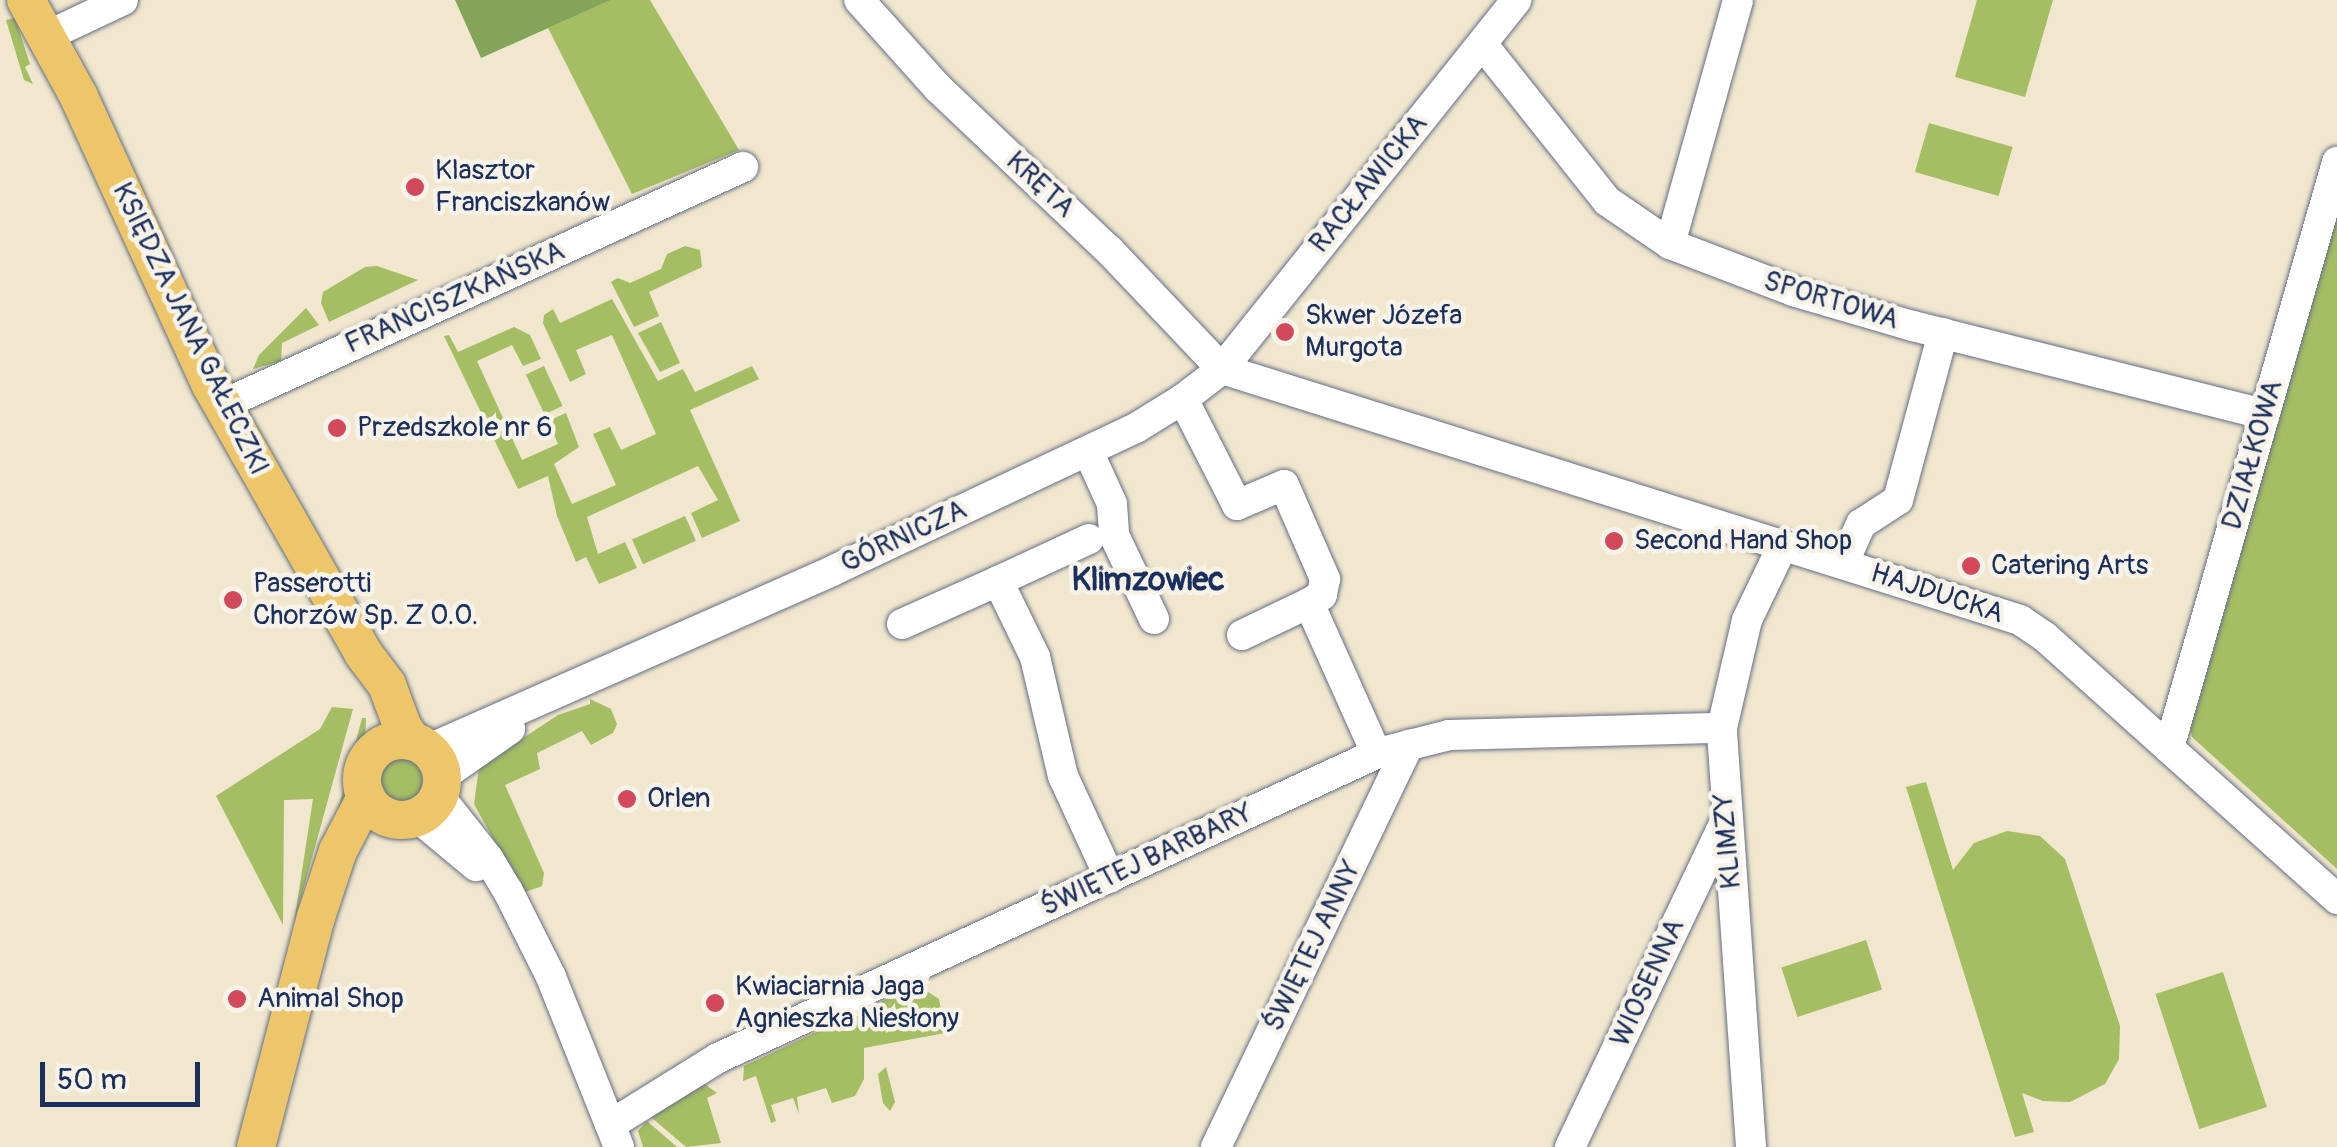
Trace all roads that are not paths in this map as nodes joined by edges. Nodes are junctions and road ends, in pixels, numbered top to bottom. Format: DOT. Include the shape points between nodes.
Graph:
graph roads {
  1 [pos="26,0"];
  2 [pos="123,0"];
  3 [pos="858,0"];
  4 [pos="1517,0"];
  5 [pos="1738,0"];
  6 [pos="47,36"];
  7 [pos="1483,45"];
  8 [pos="2337,162"];
  9 [pos="743,167"];
  10 [pos="1670,244"];
  11 [pos="1944,333"];
  12 [pos="1222,369"];
  13 [pos="1183,399"];
  14 [pos="222,404"];
  15 [pos="2264,414"];
  16 [pos="1088,451"];
  17 [pos="1090,539"];
  18 [pos="1783,544"];
  19 [pos="1842,564"];
  20 [pos="998,581"];
  21 [pos="1309,603"];
  22 [pos="1154,619"];
  23 [pos="902,624"];
  24 [pos="1242,635"];
  25 [pos="1722,728"];
  26 [pos="1409,745"];
  27 [pos="2169,748"];
  28 [pos="1376,754"];
  29 [pos="416,778"];
  30 [pos="1726,819"];
  31 [pos="1110,878"];
  32 [pos="329,884"];
  33 [pos="2337,900"];
  34 [pos="614,1136"];
  35 [pos="256,1147"];
  36 [pos="1216,1147"];
  37 [pos="1570,1147"];
  38 [pos="1751,1147"];
  1 -- 6 [label="main road, KSIĘDZA JANA GAŁECZKI"];
  2 -- 6 [label="street"];
  3 -- 12 [label="street, KRĘTA"];
  4 -- 7 [label="street, RACŁAWICKA"];
  5 -- 10 [label="street"];
  6 -- 14 [label="main road, KSIĘDZA JANA GAŁECZKI"];
  7 -- 10 [label="street, SPORTOWA" via="1607,201"];
  7 -- 12 [label="street, RACŁAWICKA"];
  8 -- 15 [label="street, DZIAŁKOWA"];
  9 -- 14 [label="street, FRANCISZKAŃSKA"];
  10 -- 11 [label="street, SPORTOWA" via="1793,291"];
  11 -- 15 [label="street, SPORTOWA"];
  11 -- 19 [label="street" via="1898,500 1861,524"];
  12 -- 13 [label="street, GÓRNICZA"];
  12 -- 18 [label="street, HAJDUCKA"];
  13 -- 16 [label="street, GÓRNICZA"];
  13 -- 21 [label="street" via="1237,506 1284,486 1325,579 1322,595"];
  14 -- 29 [label="main road, KSIĘDZA JANA GAŁECZKI" via="363,653"];
  15 -- 27 [label="street, DZIAŁKOWA"];
  16 -- 22 [label="street" via="1112,504 1114,535"];
  16 -- 29 [label="street, GÓRNICZA" via="576,688"];
  17 -- 20 [label="street"];
  18 -- 19 [label="street, HAJDUCKA"];
  18 -- 25 [label="street, KLIMZY" via="1747,620"];
  19 -- 27 [label="street, HAJDUCKA" via="2020,620"];
  20 -- 23 [label="street"];
  20 -- 31 [label="street" via="1035,658 1063,776"];
  21 -- 24 [label="street"];
  21 -- 28 [label="street"];
  25 -- 26 [label="street, ŚWIĘTEJ BARBARY" via="1449,735"];
  25 -- 30 [label="street, KLIMZY"];
  26 -- 28 [label="street, ŚWIĘTEJ BARBARY"];
  26 -- 36 [label="street, ŚWIĘTEJ ANNY"];
  27 -- 33 [label="street, HAJDUCKA"];
  28 -- 31 [label="street, ŚWIĘTEJ BARBARY"];
  29 -- 32 [label="main road" via="384,826"];
  29 -- 32 [label="main road" via="385,816 366,797"];
  29 -- 34 [label="street" via="482,873 538,984 564,1014"];
  30 -- 37 [label="street, WIOSENNA"];
  30 -- 38 [label="street, KLIMZY"];
  31 -- 34 [label="street, ŚWIĘTEJ BARBARY" via="718,1058"];
  32 -- 35 [label="main road"];
}
